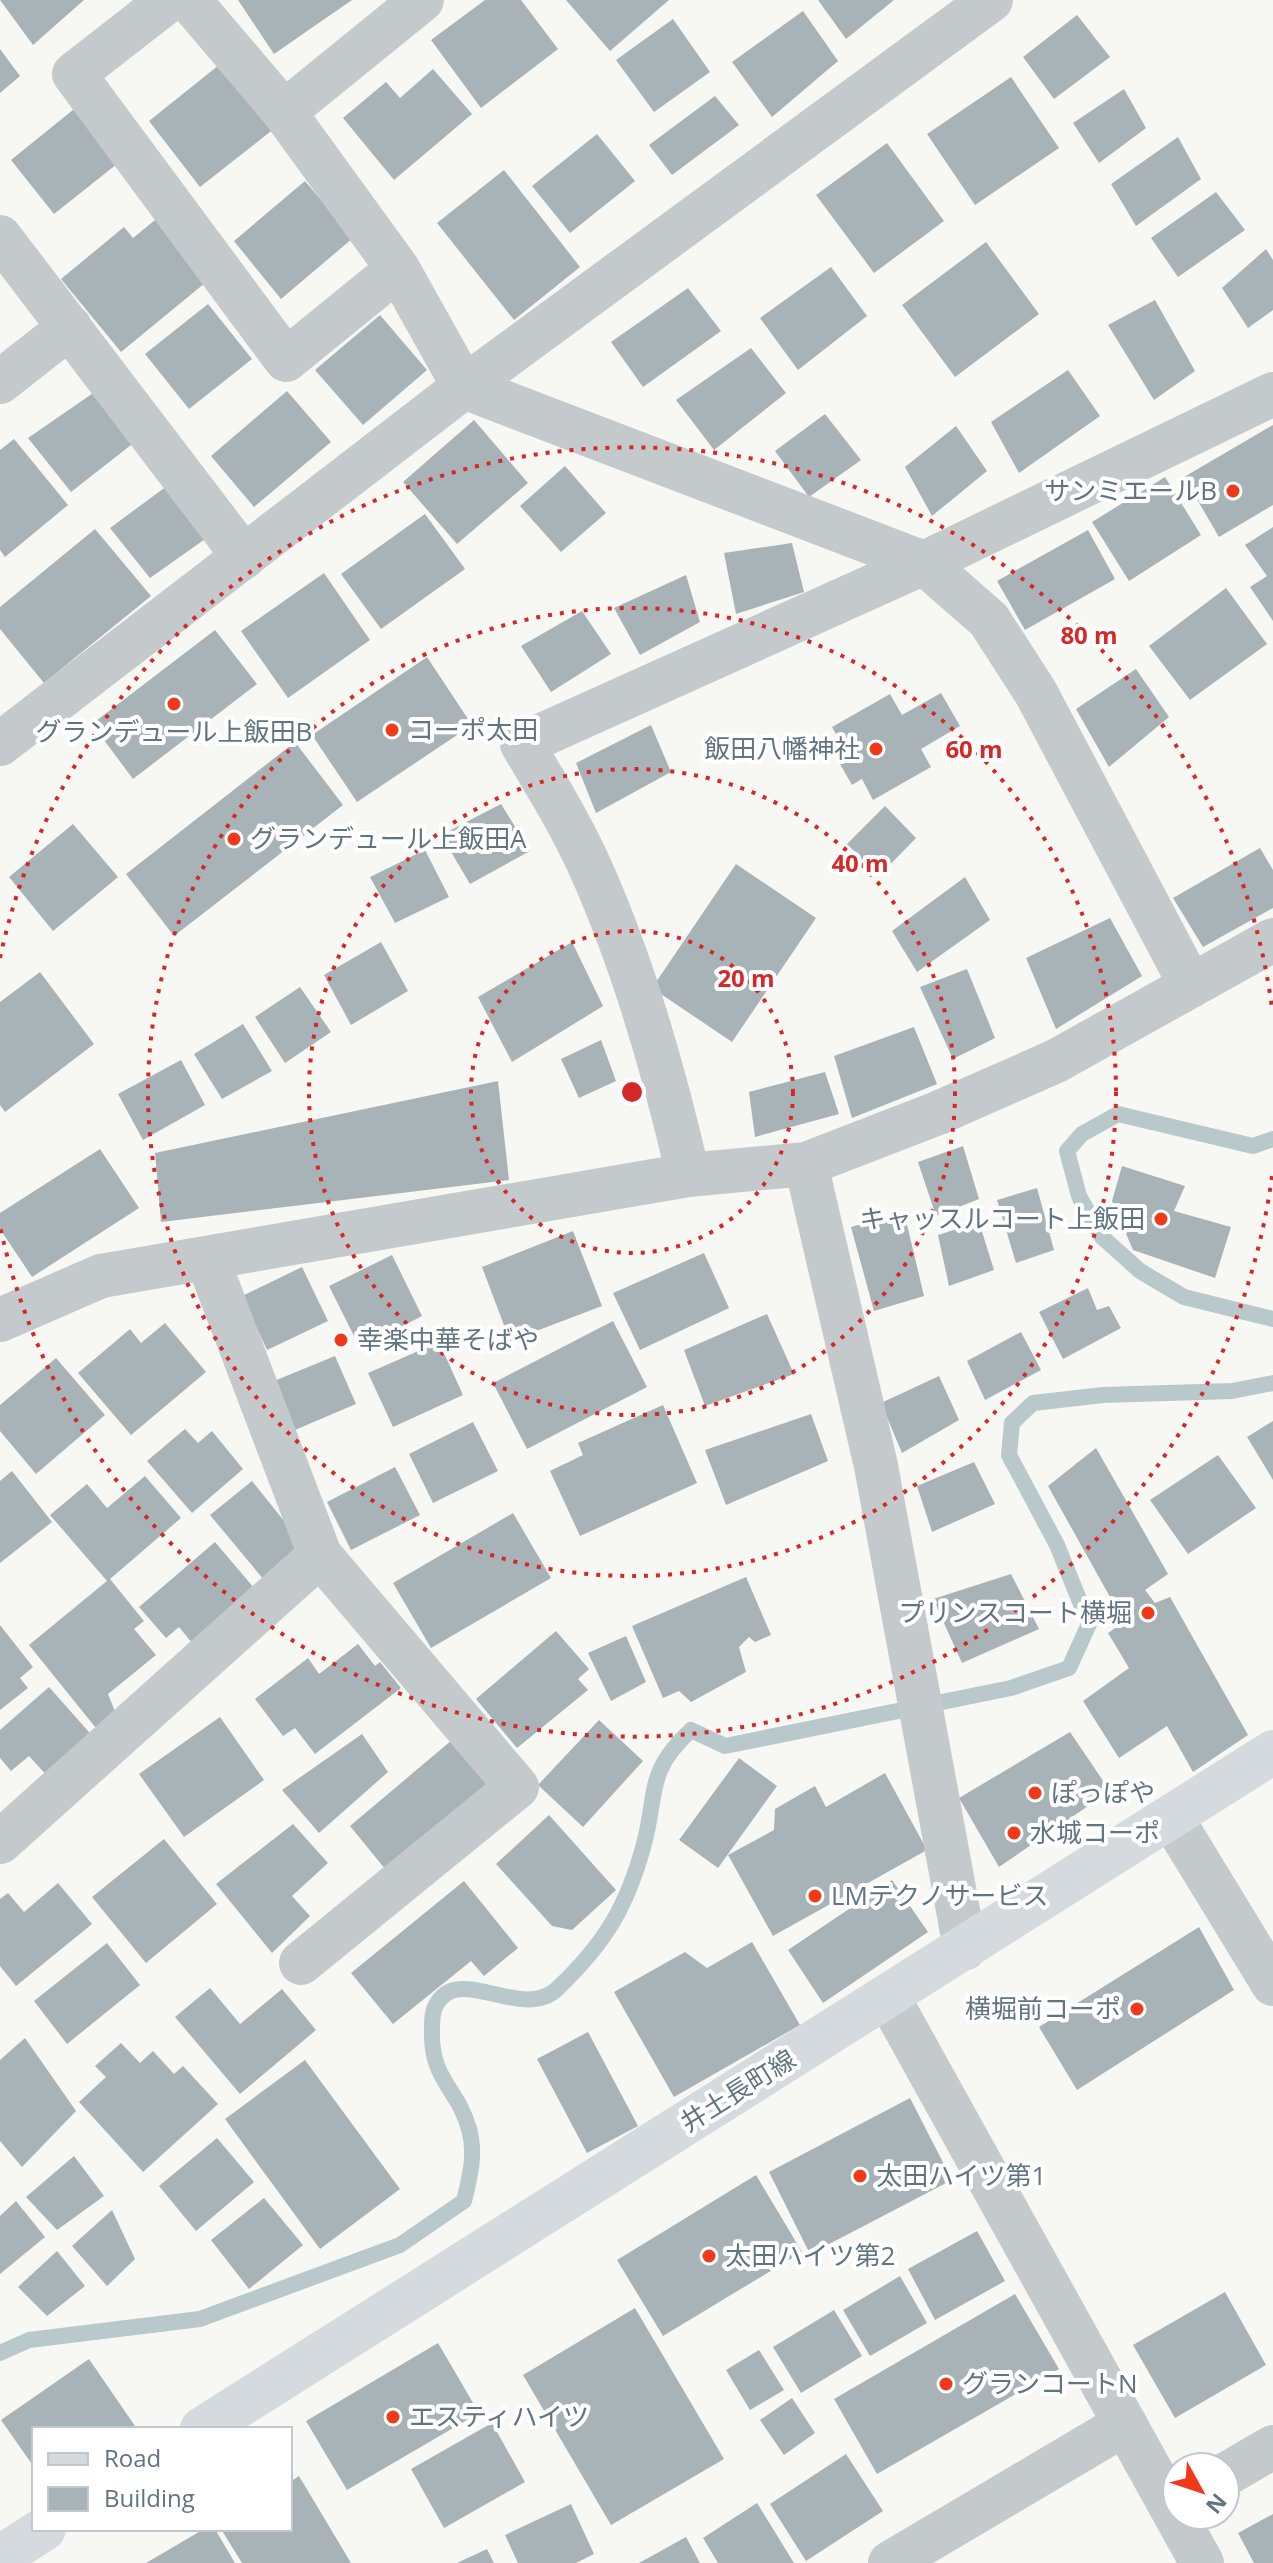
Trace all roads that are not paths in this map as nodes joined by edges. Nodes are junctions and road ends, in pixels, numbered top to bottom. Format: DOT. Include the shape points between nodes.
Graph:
graph roads {
  1 [pos="169,0"];
  2 [pos="189,0"];
  3 [pos="422,0"];
  4 [pos="991,0"];
  5 [pos="284,112"];
  6 [pos="0,237"];
  7 [pos="398,269"];
  8 [pos="70,327"];
  9 [pos="0,382"];
  10 [pos="464,387"];
  11 [pos="1273,394"];
  12 [pos="244,557"];
  13 [pos="924,563"];
  14 [pos="0,744"];
  15 [pos="1273,940"];
  16 [pos="1191,986"];
  17 [pos="806,1164"];
  18 [pos="688,1175"];
  19 [pos="207,1258"];
  20 [pos="0,1320"];
  21 [pos="320,1555"];
  22 [pos="1273,1752"];
  23 [pos="1171,1817"];
  24 [pos="2,1835"];
  25 [pos="965,1948"];
  26 [pos="301,1963"];
  27 [pos="1273,1984"];
  28 [pos="888,1997"];
  29 [pos="1125,2424"];
  30 [pos="205,2427"];
  31 [pos="1273,2447"];
  32 [pos="1241,2466"];
  33 [pos="1161,2484"];
  34 [pos="41,2531"];
  35 [pos="1187,2531"];
  36 [pos="0,2557"];
  37 [pos="890,2563"];
  38 [pos="1202,2563"];
  1 -- 7 [label="street" via="74,74 286,360"];
  2 -- 5 [label="street"];
  3 -- 5 [label="street"];
  4 -- 10 [label="street"];
  5 -- 7 [label="street"];
  6 -- 8 [label="street"];
  7 -- 10 [label="street"];
  8 -- 9 [label="street"];
  8 -- 12 [label="street"];
  10 -- 12 [label="street"];
  10 -- 13 [label="street"];
  11 -- 13 [label="street"];
  12 -- 14 [label="street"];
  13 -- 16 [label="street" via="989,620 1036,693"];
  13 -- 18 [label="street" via="522,744 590,866 629,966 666,1080"];
  15 -- 16 [label="street"];
  16 -- 17 [label="street" via="1056,1061"];
  17 -- 18 [label="street"];
  17 -- 25 [label="street" via="876,1466"];
  18 -- 19 [label="street"];
  19 -- 20 [label="street" via="101,1276"];
  19 -- 21 [label="street"];
  21 -- 24 [label="street"];
  21 -- 26 [label="street" via="517,1787"];
  22 -- 23 [label="main road, 井土長町線"];
  23 -- 25 [label="main road, 井土長町線"];
  23 -- 27 [label="street"];
  25 -- 28 [label="main road, 井土長町線"];
  28 -- 29 [label="street"];
  28 -- 30 [label="main road, 井土長町線"];
  29 -- 33 [label="street"];
  29 -- 37 [label="street"];
  31 -- 32 [label="street"];
  34 -- 36 [label="main road"];
  35 -- 38 [label="street"];
}
